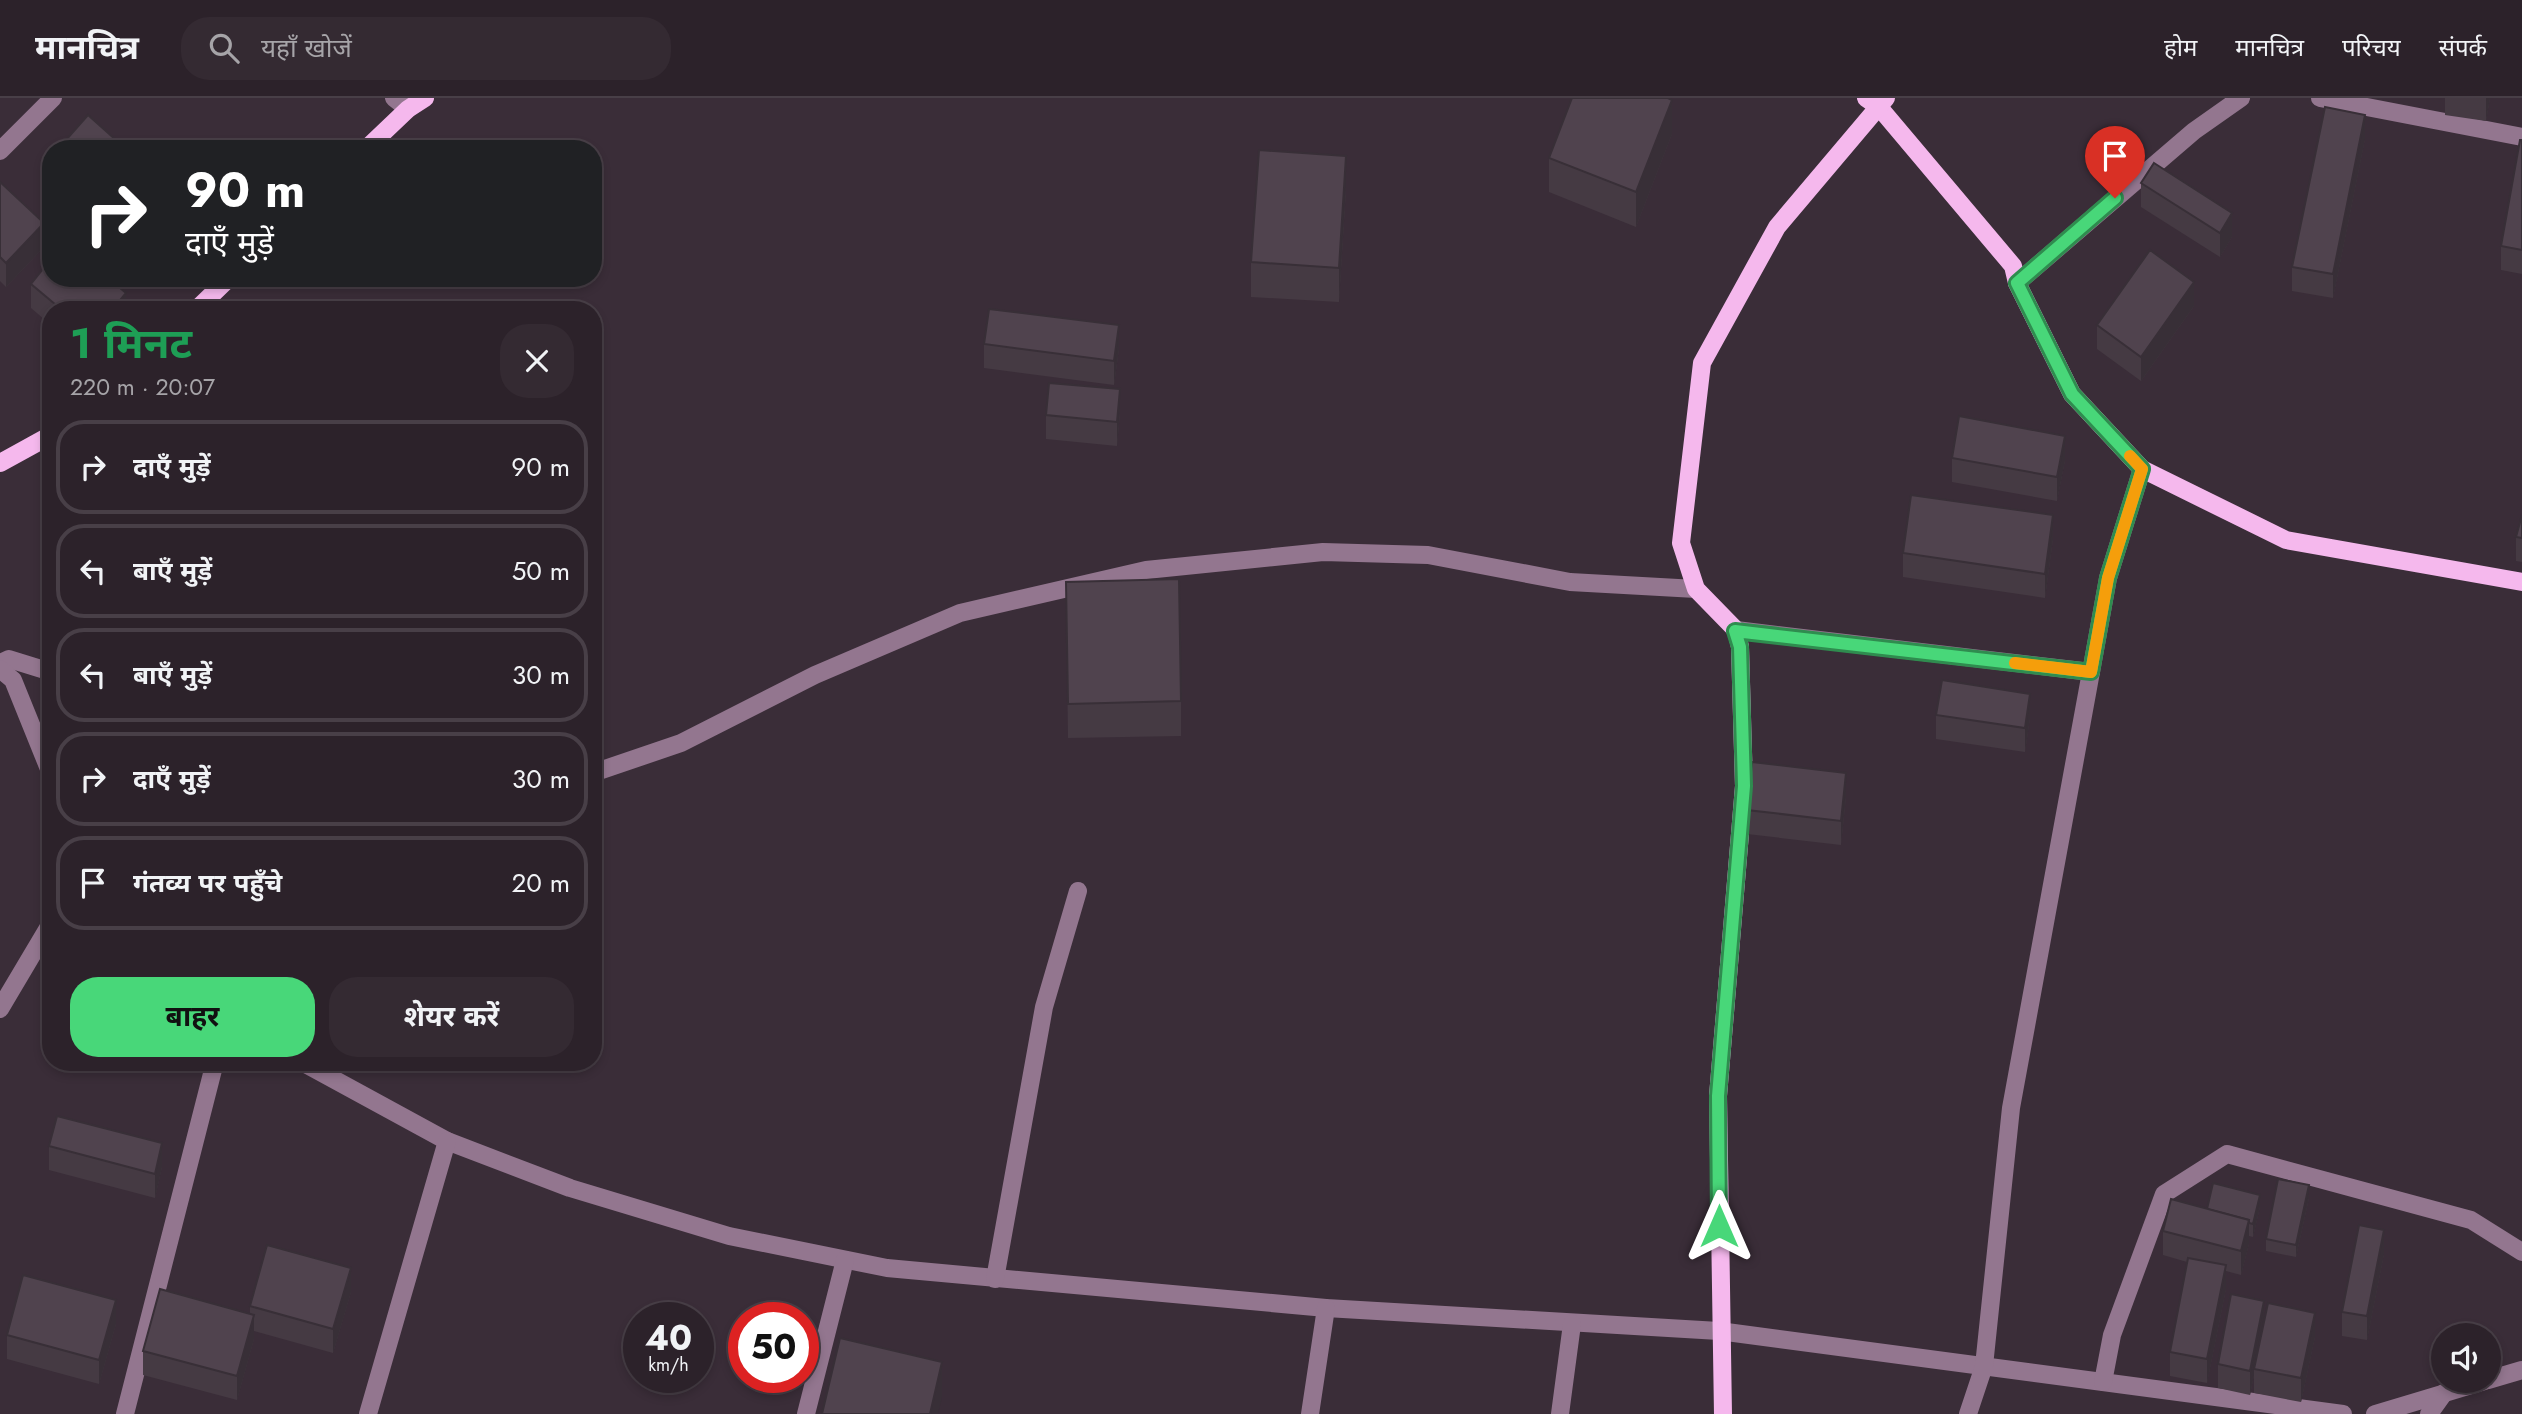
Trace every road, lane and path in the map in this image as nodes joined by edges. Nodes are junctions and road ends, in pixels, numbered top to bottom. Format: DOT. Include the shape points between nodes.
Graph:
graph roads {
  1 [pos="52,98"];
  2 [pos="425,98"];
  3 [pos="2241,98"];
  4 [pos="2320,98"];
  5 [pos="1877,101"];
  6 [pos="401,103"];
  7 [pos="2522,137"];
  8 [pos="373,140"];
  9 [pos="0,151"];
  10 [pos="2017,283"];
  11 [pos="220,287"];
  12 [pos="205,301"];
  13 [pos="42,440"];
  14 [pos="0,463"];
  15 [pos="2142,469"];
  16 [pos="2522,582"];
  17 [pos="1696,589"];
  18 [pos="1735,631"];
  19 [pos="0,663"];
  20 [pos="0,669"];
  21 [pos="42,669"];
  22 [pos="2091,672"];
  23 [pos="42,752"];
  24 [pos="602,771"];
  25 [pos="1078,891"];
  26 [pos="42,938"];
  27 [pos="0,1009"];
  28 [pos="213,1071"];
  29 [pos="319,1071"];
  30 [pos="447,1141"];
  31 [pos="2522,1252"];
  32 [pos="845,1260"];
  33 [pos="995,1279"];
  34 [pos="1326,1308"];
  35 [pos="1572,1324"];
  36 [pos="1719,1331"];
  37 [pos="1984,1366"];
  38 [pos="2522,1370"];
  39 [pos="2501,1376"];
  40 [pos="2103,1382"];
  41 [pos="2444,1393"];
  42 [pos="125,1414"];
  43 [pos="368,1414"];
  44 [pos="806,1414"];
  45 [pos="1310,1414"];
  46 [pos="1560,1414"];
  47 [pos="1723,1414"];
  48 [pos="1968,1414"];
  49 [pos="2343,1414"];
  50 [pos="2375,1414"];
  51 [pos="2429,1414"];
  1 -- 9 [label="street"];
  2 -- 6 [label="main road"];
  3 -- 10 [label="street" via="2194,131"];
  4 -- 7 [label="street"];
  5 -- 10 [label="main road" via="2012,265"];
  5 -- 17 [label="main road" via="1777,228 1702,363 1681,543"];
  6 -- 8 [label="main road"];
  10 -- 15 [label="main road" via="2072,394"];
  11 -- 12 [label="main road"];
  13 -- 14 [label="main road"];
  15 -- 16 [label="main road" via="2286,540"];
  15 -- 22 [label="street" via="2108,578"];
  17 -- 18 [label="main road"];
  17 -- 24 [label="street" via="1570,582 1415,555 1323,552 1146,570 960,613 815,675 681,743"];
  18 -- 22 [label="street"];
  18 -- 36 [label="main road" via="1740,647 1744,786 1718,1096"];
  19 -- 21 [label="street" via="9,659"];
  20 -- 23 [label="street" via="13,680"];
  22 -- 37 [label="street" via="2011,1108"];
  25 -- 33 [label="street" via="1044,1007"];
  26 -- 27 [label="street"];
  28 -- 42 [label="street"];
  29 -- 30 [label="street"];
  30 -- 32 [label="street" via="570,1188 715,1232"];
  30 -- 43 [label="street"];
  31 -- 40 [label="street" via="2471,1220 2227,1154 2164,1194 2112,1335"];
  32 -- 33 [label="street"];
  32 -- 44 [label="street"];
  33 -- 34 [label="street"];
  34 -- 35 [label="street"];
  34 -- 45 [label="street"];
  35 -- 36 [label="street"];
  35 -- 46 [label="street"];
  36 -- 37 [label="street"];
  36 -- 47 [label="main road"];
  37 -- 40 [label="street"];
  37 -- 48 [label="street"];
  38 -- 39 [label="street"];
  40 -- 49 [label="street"];
  41 -- 50 [label="street"];
  41 -- 51 [label="street"];
}
